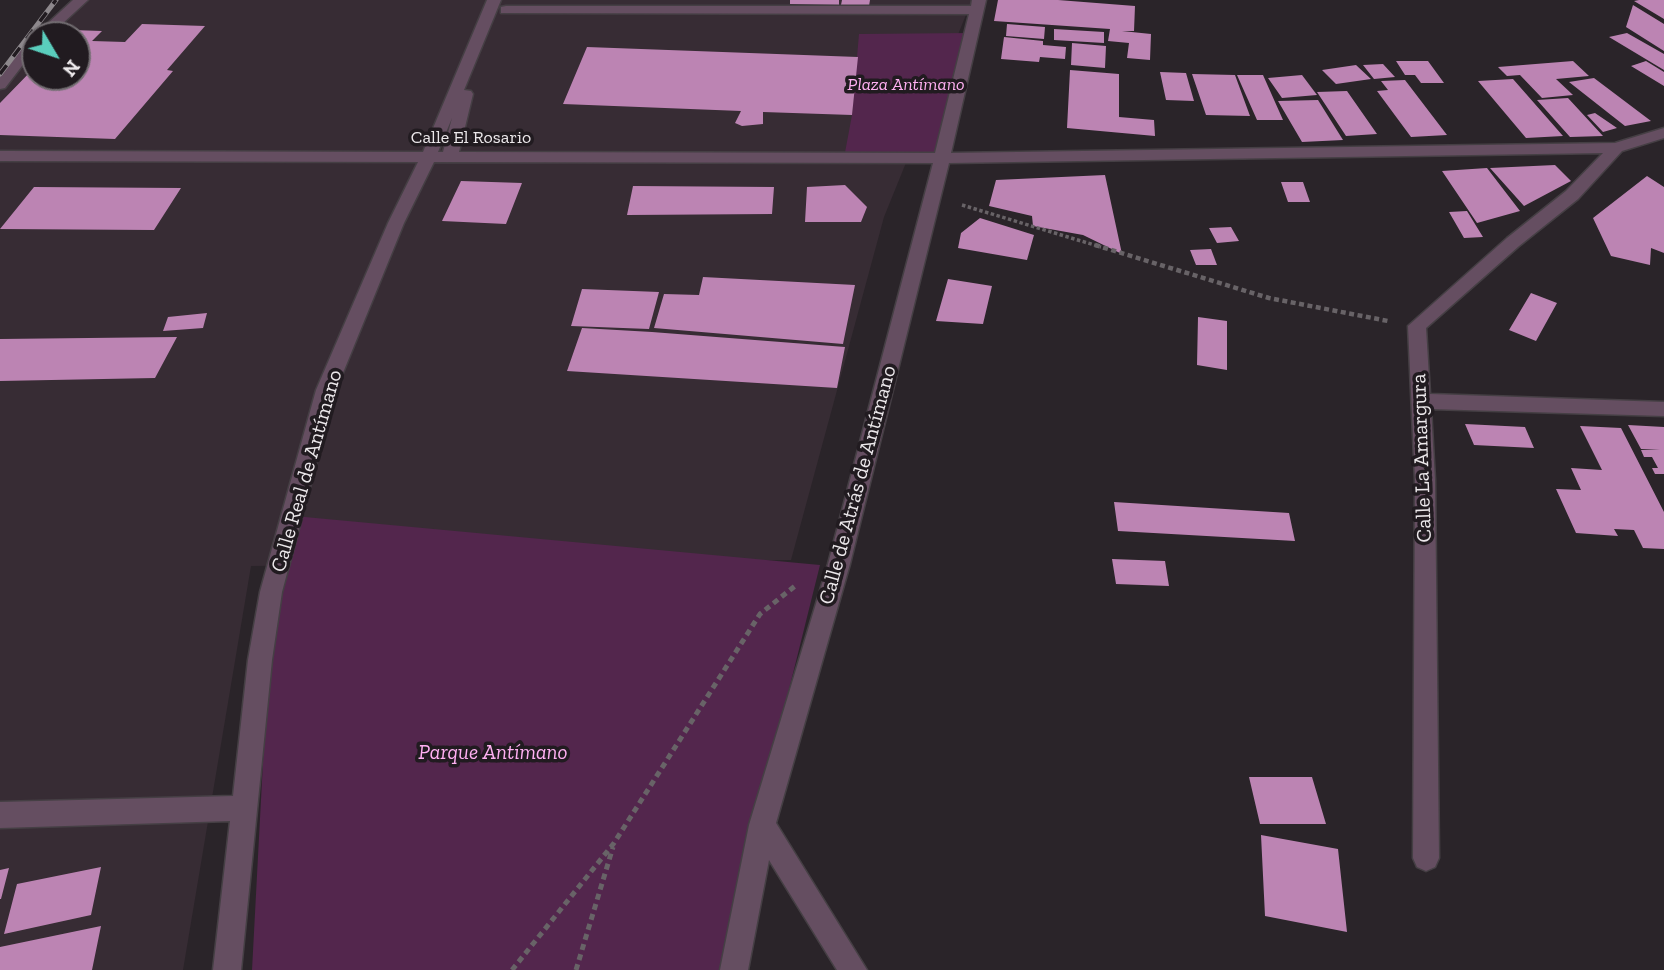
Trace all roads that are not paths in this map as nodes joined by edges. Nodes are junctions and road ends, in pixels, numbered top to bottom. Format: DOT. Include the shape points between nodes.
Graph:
graph roads {
  1 [pos="81,0"];
  2 [pos="503,3"];
  3 [pos="978,5"];
  4 [pos="58,21"];
  5 [pos="21,55"];
  6 [pos="0,85"];
  7 [pos="1664,133"];
  8 [pos="1616,148"];
  9 [pos="0,156"];
  10 [pos="439,158"];
  11 [pos="942,158"];
  12 [pos="1421,401"];
  13 [pos="1664,409"];
  14 [pos="244,808"];
  15 [pos="0,815"];
  16 [pos="762,825"];
  17 [pos="1426,858"];
  18 [pos="227,970"];
  19 [pos="734,970"];
  20 [pos="853,970"];
  1 -- 4 [label="street"];
  2 -- 3 [label="street"];
  2 -- 10 [label="street, Calle Real de Antímano"];
  2 -- 10 [label="street"];
  3 -- 11 [label="street, Calle de Atrás de Antímano"];
  5 -- 6 [label="street"];
  7 -- 8 [label="street"];
  8 -- 11 [label="street"];
  8 -- 12 [label="street, Calle La Amargura" via="1572,195 1417,326"];
  9 -- 10 [label="street, Calle El Rosario"];
  10 -- 11 [label="street, Calle El Rosario"];
  10 -- 14 [label="street, Calle Real de Antímano" via="396,223 327,390 271,592"];
  11 -- 16 [label="street, Calle de Atrás de Antímano" via="839,564"];
  12 -- 13 [label="street"];
  12 -- 17 [label="street, Calle La Amargura"];
  14 -- 15 [label="street"];
  14 -- 18 [label="street, Calle Real de Antímano"];
  16 -- 19 [label="street, Calle de Atrás de Antímano"];
  16 -- 20 [label="street"];
}
